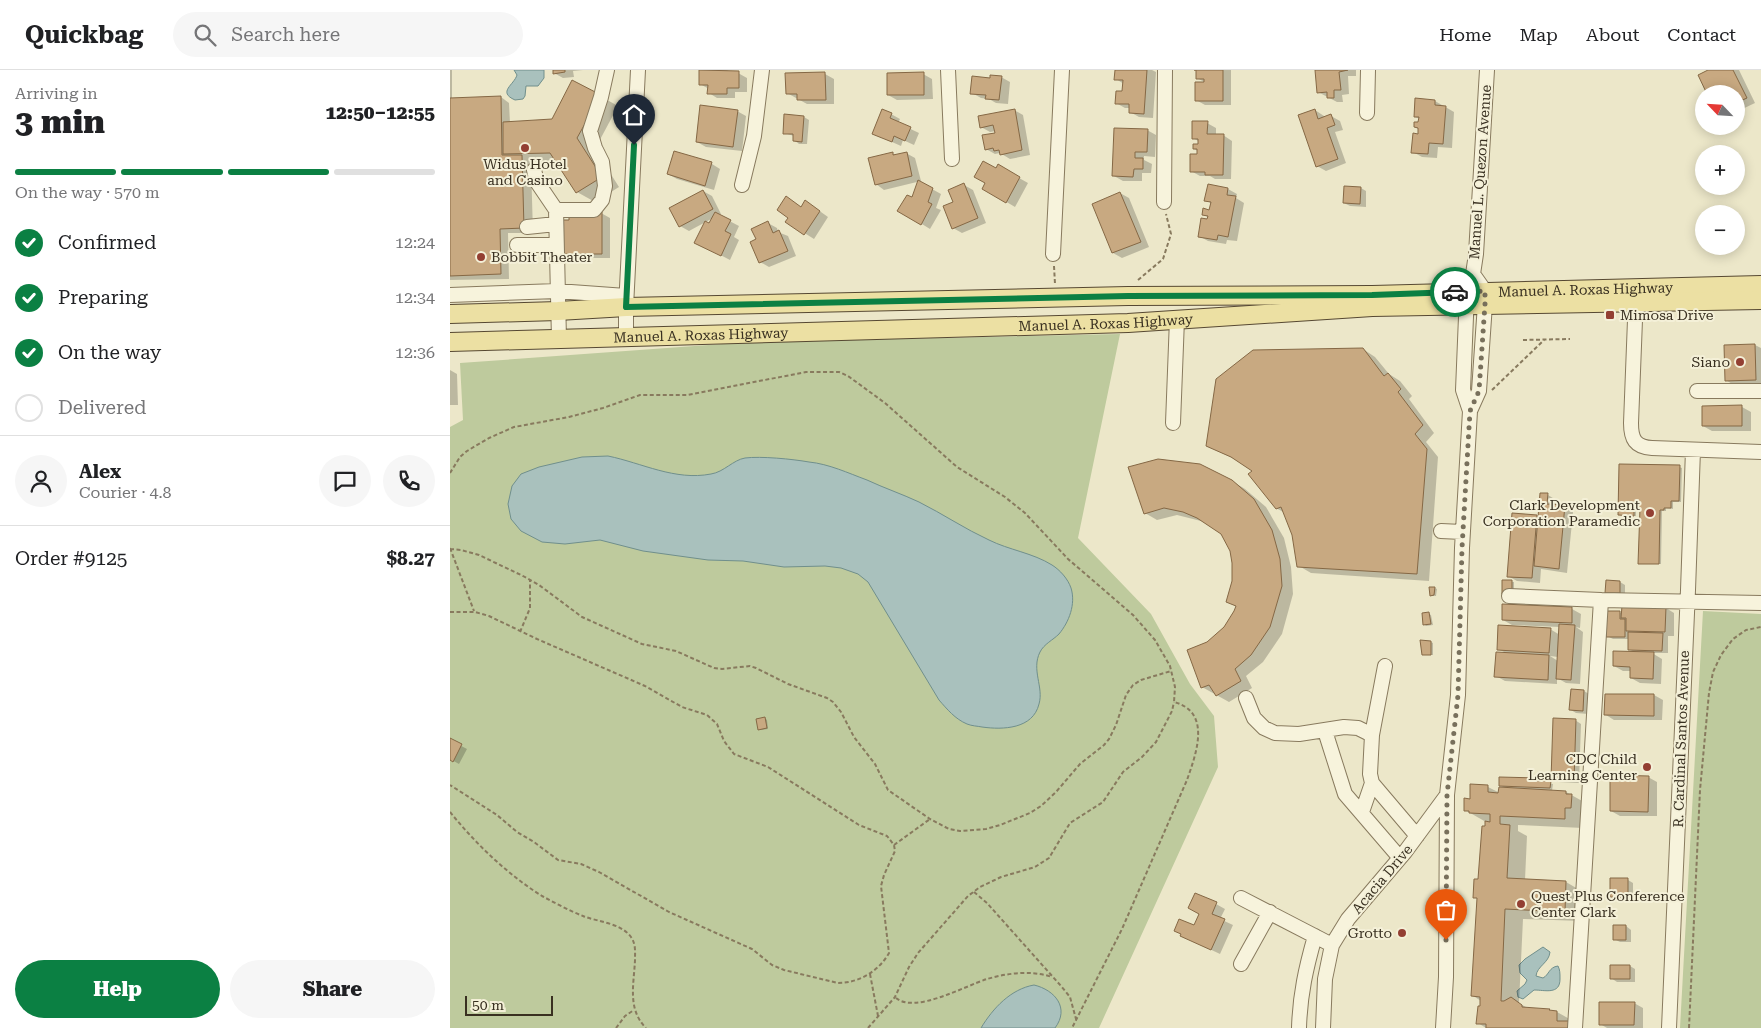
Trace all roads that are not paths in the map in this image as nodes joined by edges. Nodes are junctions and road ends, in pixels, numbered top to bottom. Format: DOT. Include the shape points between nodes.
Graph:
graph roads {
  1 [pos="606,70"];
  2 [pos="638,70"];
  3 [pos="762,70"];
  4 [pos="948,70"];
  5 [pos="1062,70"];
  6 [pos="1165,70"];
  7 [pos="1368,70"];
  8 [pos="1487,70"];
  9 [pos="1367,113"];
  10 [pos="952,159"];
  11 [pos="534,170"];
  12 [pos="742,185"];
  13 [pos="1164,202"];
  14 [pos="556,210"];
  15 [pos="556,224"];
  16 [pos="527,227"];
  17 [pos="556,244"];
  18 [pos="517,245"];
  19 [pos="1052,254"];
  20 [pos="1473,274"];
  21 [pos="1761,285"];
  22 [pos="557,291"];
  23 [pos="450,295"];
  24 [pos="1636,295"];
  25 [pos="1467,298"];
  26 [pos="1485,298"];
  27 [pos="1761,300"];
  28 [pos="626,302"];
  29 [pos="558,311"];
  30 [pos="450,314"];
  31 [pos="1177,320"];
  32 [pos="626,337"];
  33 [pos="559,339"];
  34 [pos="450,342"];
  35 [pos="1697,391"];
  36 [pos="1761,391"];
  37 [pos="1470,411"];
  38 [pos="1173,424"];
  39 [pos="1693,450"];
  40 [pos="1761,452"];
  41 [pos="1441,532"];
  42 [pos="1462,532"];
  43 [pos="1509,596"];
  44 [pos="1601,600"];
  45 [pos="1688,602"];
  46 [pos="1761,603"];
  47 [pos="1385,666"];
  48 [pos="1246,698"];
  49 [pos="1325,731"];
  50 [pos="1372,735"];
  51 [pos="1372,783"];
  52 [pos="1447,795"];
  53 [pos="1362,812"];
  54 [pos="1417,836"];
  55 [pos="1400,858"];
  56 [pos="1241,898"];
  57 [pos="1270,912"];
  58 [pos="1315,936"];
  59 [pos="1332,945"];
  60 [pos="1241,964"];
  61 [pos="1299,1028"];
  62 [pos="1323,1028"];
  63 [pos="1443,1028"];
  64 [pos="1575,1028"];
  65 [pos="1669,1028"];
  1 -- 14 [label="street" via="590,131 602,162 606,186 602,200 594,210"];
  2 -- 28 [label="street"];
  3 -- 12 [label="street" via="754,136"];
  4 -- 10 [label="street"];
  5 -- 19 [label="street"];
  6 -- 13 [label="street"];
  7 -- 9 [label="street"];
  8 -- 20 [label="street, Manuel L. Quezon Avenue"];
  11 -- 14 [label="street" via="537,182"];
  14 -- 15 [label="street"];
  15 -- 16 [label="street"];
  15 -- 17 [label="street"];
  17 -- 18 [label="street"];
  17 -- 22 [label="street"];
  20 -- 25 [label="street, Manuel L. Quezon Avenue"];
  20 -- 26 [label="street, Manuel L. Quezon Avenue"];
  21 -- 24 [label="main road, Manuel A. Roxas Highway"];
  22 -- 23 [label="street"];
  22 -- 28 [label="street"];
  22 -- 29 [label="street"];
  24 -- 26 [label="main road, Manuel A. Roxas Highway"];
  24 -- 27 [label="main road, Manuel A. Roxas Highway"];
  24 -- 39 [label="street" via="1631,434 1643,447"];
  25 -- 26 [label="main road, Manuel A. Roxas Highway"];
  25 -- 28 [label="main road, Manuel A. Roxas Highway" via="1128,296"];
  25 -- 31 [label="main road, Manuel A. Roxas Highway"];
  25 -- 37 [label="street" via="1463,390"];
  26 -- 37 [label="street" via="1478,394"];
  28 -- 29 [label="main road, Manuel A. Roxas Highway"];
  28 -- 32 [label="street"];
  29 -- 30 [label="main road, Manuel A. Roxas Highway"];
  29 -- 33 [label="street"];
  31 -- 32 [label="main road, Manuel A. Roxas Highway"];
  31 -- 38 [label="street"];
  32 -- 33 [label="main road, Manuel A. Roxas Highway"];
  33 -- 34 [label="main road, Manuel A. Roxas Highway"];
  35 -- 36 [label="street"];
  37 -- 42 [label="street"];
  39 -- 40 [label="street"];
  39 -- 45 [label="street, R. Cardinal Santos Avenue"];
  41 -- 42 [label="street"];
  42 -- 52 [label="street" via="1458,695"];
  43 -- 44 [label="street"];
  44 -- 45 [label="street"];
  44 -- 64 [label="street"];
  45 -- 46 [label="street"];
  45 -- 65 [label="street, R. Cardinal Santos Avenue"];
  47 -- 50 [label="street"];
  48 -- 49 [label="street" via="1254,718 1274,733"];
  49 -- 50 [label="street" via="1358,728"];
  49 -- 53 [label="street" via="1345,794"];
  50 -- 51 [label="street"];
  51 -- 53 [label="street"];
  51 -- 54 [label="street"];
  52 -- 54 [label="street, Acacia Drive"];
  52 -- 63 [label="street"];
  53 -- 55 [label="street"];
  54 -- 55 [label="street, Acacia Drive"];
  55 -- 59 [label="street, Acacia Drive" via="1348,919"];
  56 -- 57 [label="street"];
  57 -- 58 [label="street"];
  57 -- 60 [label="street"];
  58 -- 59 [label="street"];
  58 -- 61 [label="street" via="1305,971"];
  59 -- 62 [label="street, Acacia Drive" via="1325,979"];
}
